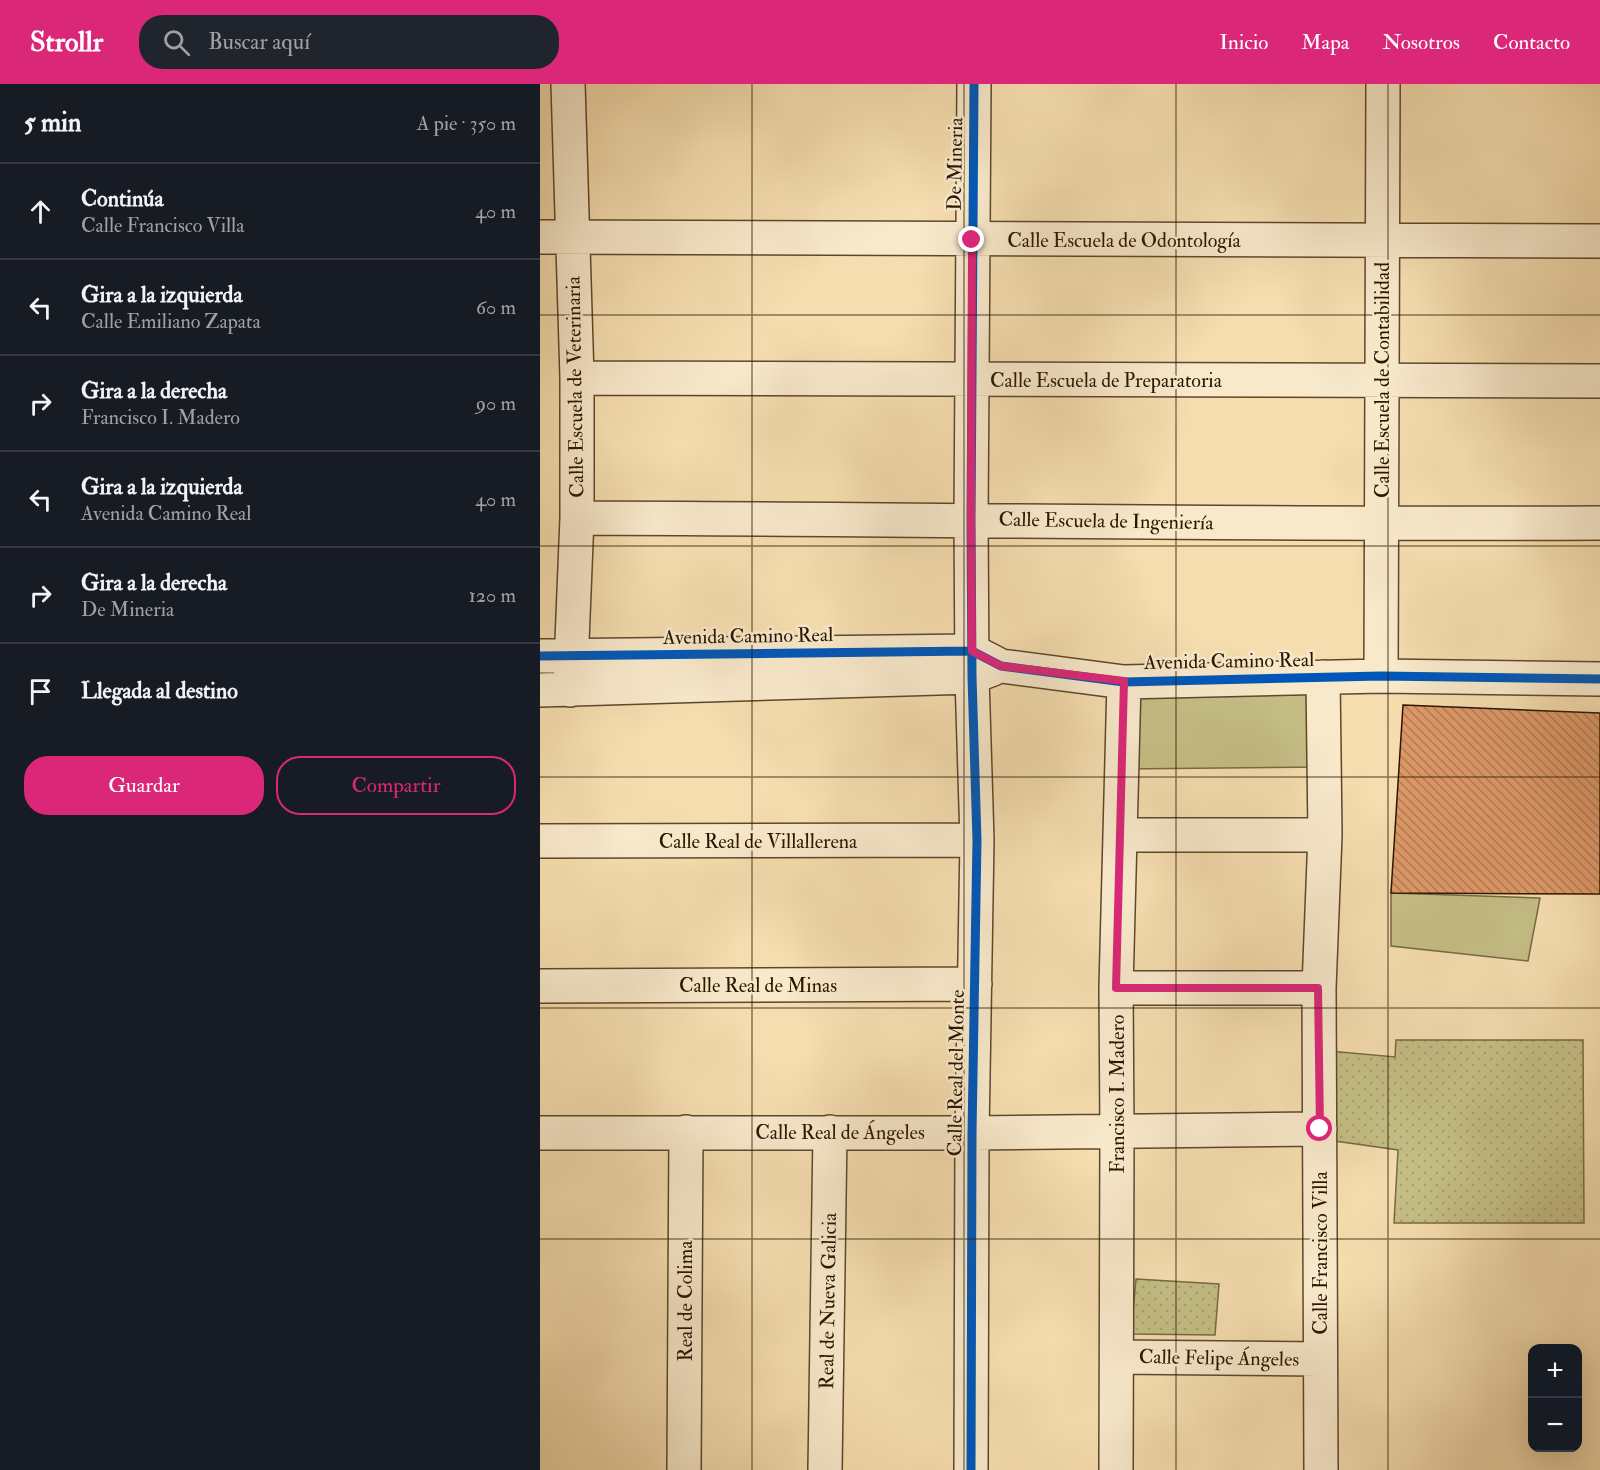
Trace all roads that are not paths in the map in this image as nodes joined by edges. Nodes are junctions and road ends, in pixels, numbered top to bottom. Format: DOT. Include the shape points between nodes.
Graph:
graph roads {
  1 [pos="568,84"];
  2 [pos="974,84"];
  3 [pos="1383,84"];
  4 [pos="556,237"];
  5 [pos="972,240"];
  6 [pos="1600,241"];
  7 [pos="1383,242"];
  8 [pos="577,378"];
  9 [pos="972,380"];
  10 [pos="1383,381"];
  11 [pos="1600,381"];
  12 [pos="577,518"];
  13 [pos="971,519"];
  14 [pos="1600,523"];
  15 [pos="1381,524"];
  16 [pos="556,656"];
  17 [pos="982,664"];
  18 [pos="1382,676"];
  19 [pos="1323,677"];
  20 [pos="1600,679"];
  21 [pos="1124,681"];
  22 [pos="555,690"];
  23 [pos="1325,835"];
  24 [pos="1121,836"];
  25 [pos="977,840"];
  26 [pos="540,841"];
  27 [pos="975,984"];
  28 [pos="540,986"];
  29 [pos="1116,988"];
  30 [pos="1318,988"];
  31 [pos="1320,1129"];
  32 [pos="686,1132"];
  33 [pos="830,1132"];
  34 [pos="1118,1132"];
  35 [pos="540,1133"];
  36 [pos="972,1133"];
  37 [pos="1117,1357"];
  38 [pos="1320,1359"];
  39 [pos="684,1470"];
  40 [pos="825,1470"];
  41 [pos="971,1470"];
  42 [pos="1116,1470"];
  43 [pos="1321,1470"];
  1 -- 4 [label="street, Calle Escuela de Veterinaria"];
  2 -- 5 [label="street, De Mineria"];
  3 -- 7 [label="street, Calle Escuela de Contabilidad"];
  4 -- 5 [label="street, Calle Escuela de Odontología"];
  4 -- 8 [label="street, Calle Escuela de Veterinaria"];
  5 -- 7 [label="street, Calle Escuela de Odontología"];
  5 -- 9 [label="street, De Mineria"];
  6 -- 7 [label="street, Calle Escuela de Odontología"];
  7 -- 10 [label="street, Calle Escuela de Contabilidad"];
  8 -- 9 [label="street, Calle Escuela de Preparatoria"];
  8 -- 12 [label="street, Calle Escuela de Veterinaria"];
  9 -- 10 [label="street, Calle Escuela de Preparatoria"];
  9 -- 13 [label="street, De Mineria"];
  10 -- 11 [label="street, Calle Escuela de Preparatoria"];
  10 -- 15 [label="street, Calle Escuela de Contabilidad"];
  12 -- 13 [label="street, Calle Escuela de Ingeniería"];
  12 -- 16 [label="street, Calle Escuela de Veterinaria"];
  13 -- 15 [label="street, Calle Escuela de Ingeniería"];
  13 -- 17 [label="street, De Mineria"];
  14 -- 15 [label="street, Calle Escuela de Ingeniería"];
  15 -- 18 [label="street, Calle Escuela de Contabilidad"];
  16 -- 17 [label="street, Avenida Camino Real"];
  16 -- 22 [label="street, Calle Escuela de Veterinaria"];
  17 -- 21 [label="street, Avenida Camino Real"];
  17 -- 22 [label="street, Avenida Camino Real"];
  17 -- 25 [label="street, Calle Real del Monte"];
  18 -- 19 [label="street, Avenida Camino Real"];
  18 -- 20 [label="street, Avenida Camino Real"];
  19 -- 21 [label="street, Avenida Camino Real"];
  19 -- 23 [label="street, Calle Francisco Villa"];
  21 -- 24 [label="street, Francisco I. Madero"];
  23 -- 24 [label="street"];
  23 -- 30 [label="street, Calle Francisco Villa"];
  24 -- 29 [label="street, Francisco I. Madero"];
  25 -- 26 [label="street, Calle Real de Villallerena"];
  25 -- 27 [label="street, Calle Real del Monte"];
  27 -- 28 [label="street, Calle Real de Minas"];
  27 -- 36 [label="street, Calle Real del Monte"];
  29 -- 30 [label="street"];
  29 -- 34 [label="street, Francisco I. Madero"];
  30 -- 31 [label="street, Calle Francisco Villa"];
  31 -- 34 [label="street, Calle Real de Ángeles"];
  31 -- 38 [label="street, Calle Francisco Villa"];
  32 -- 33 [label="street, Calle Real de Ángeles"];
  32 -- 35 [label="street, Calle Real de Ángeles"];
  32 -- 39 [label="street, Real de Colima"];
  33 -- 36 [label="street, Calle Real de Ángeles"];
  33 -- 40 [label="street, Real de Nueva Galicia"];
  34 -- 36 [label="street, Calle Real de Ángeles"];
  34 -- 37 [label="street, Francisco I. Madero"];
  36 -- 41 [label="street, Calle Real del Monte"];
  37 -- 38 [label="street, Calle Felipe Ángeles"];
  37 -- 42 [label="street, Francisco I. Madero"];
  38 -- 43 [label="street, Calle Francisco Villa"];
}
